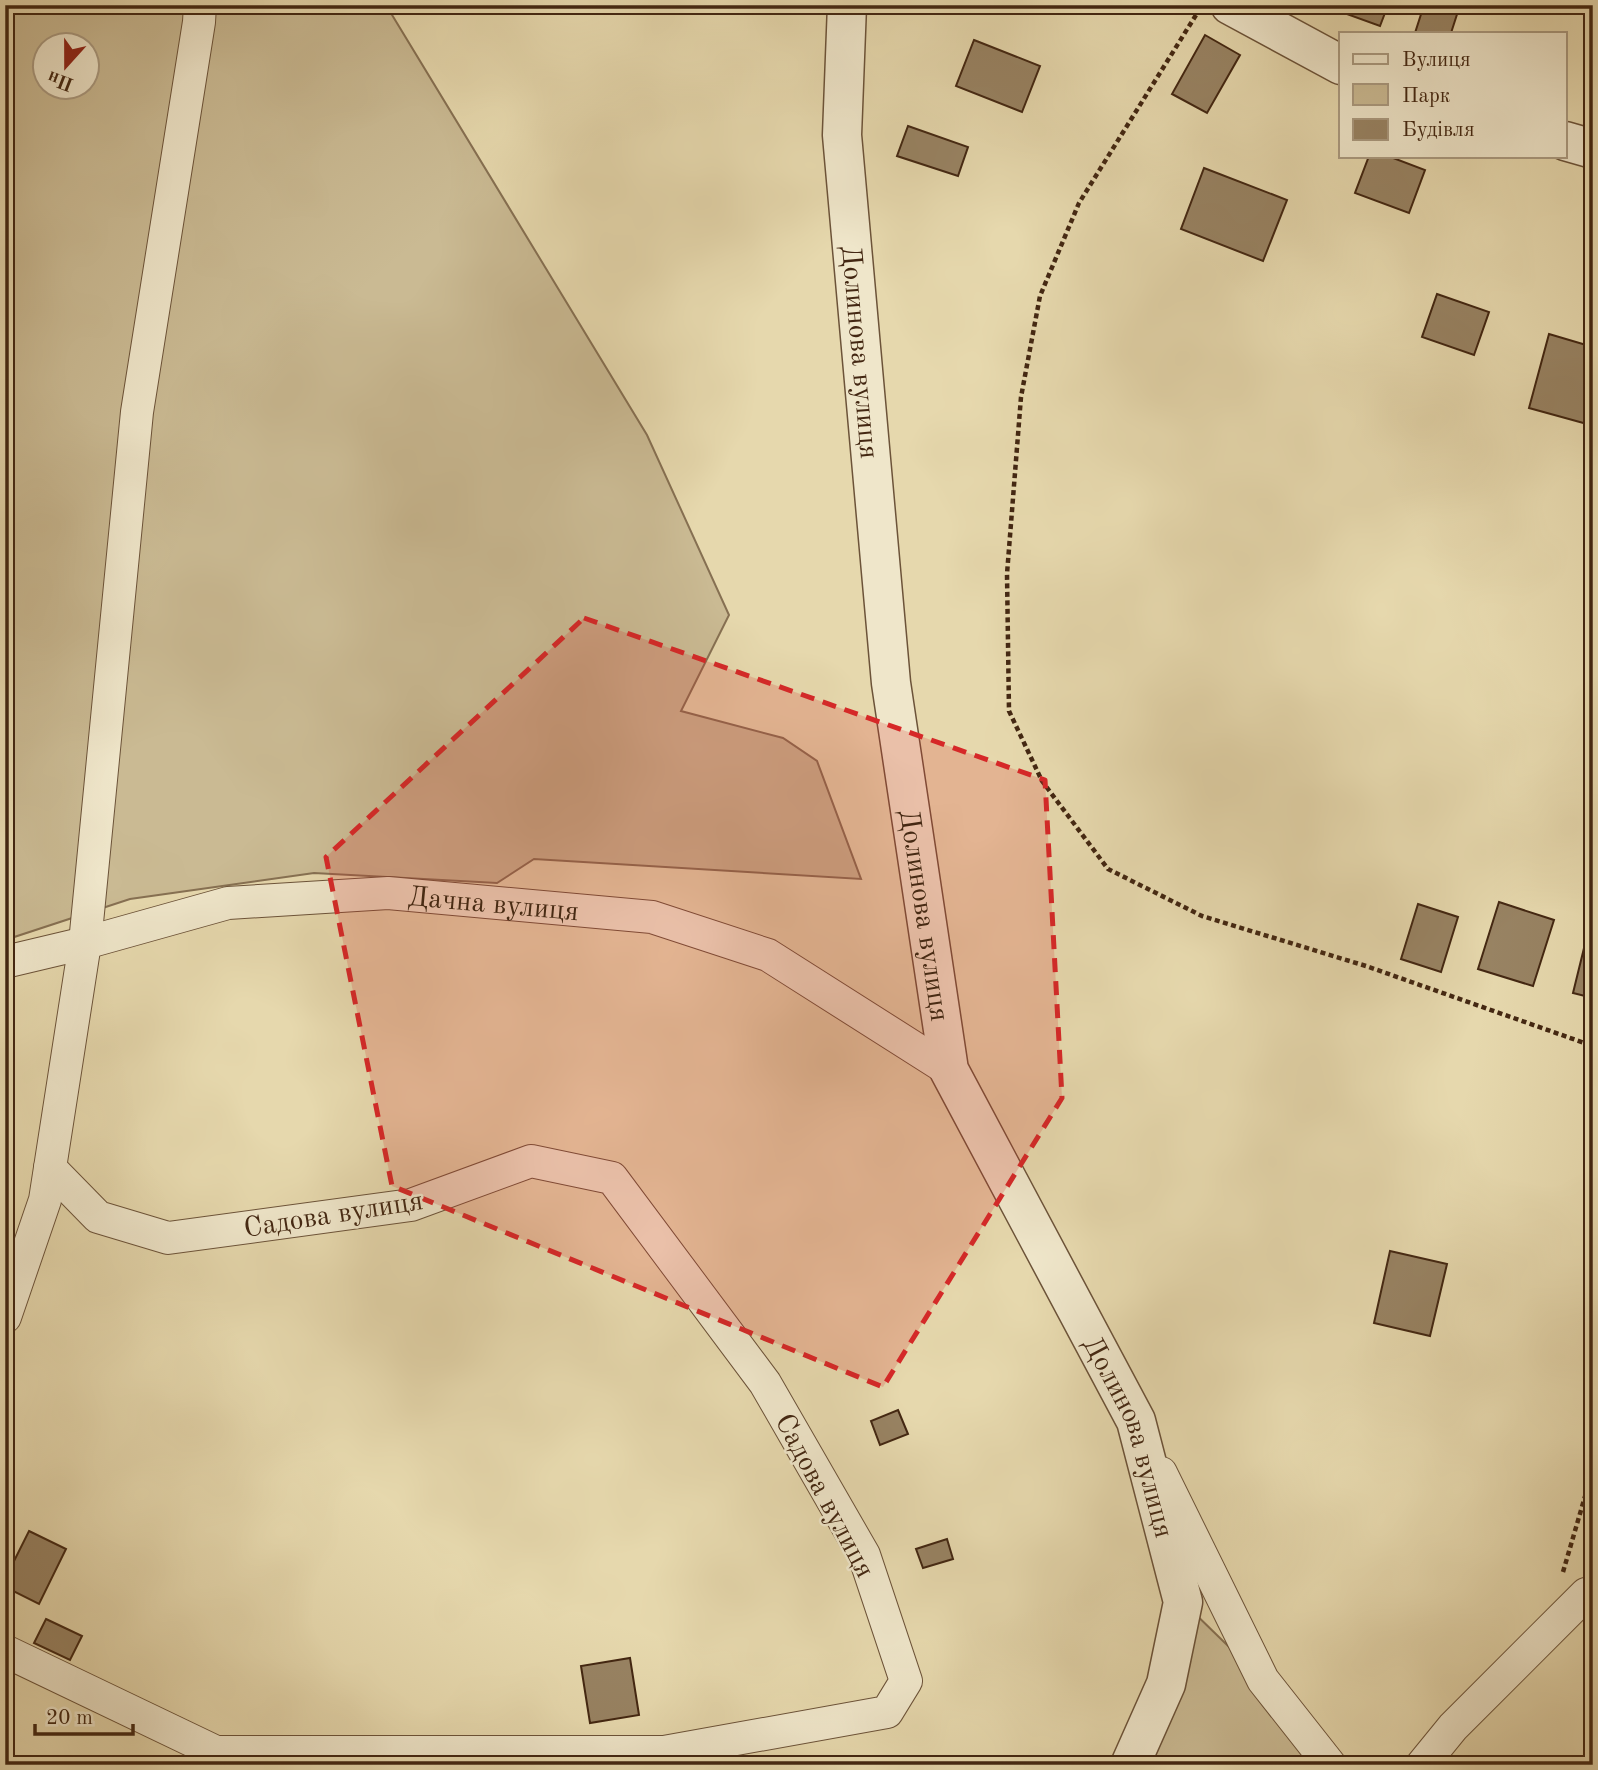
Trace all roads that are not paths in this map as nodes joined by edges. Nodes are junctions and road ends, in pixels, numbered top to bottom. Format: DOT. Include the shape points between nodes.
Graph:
graph roads {
  1 [pos="200,5"];
  2 [pos="847,5"];
  3 [pos="1230,5"];
  4 [pos="1339,64"];
  5 [pos="1566,141"];
  6 [pos="1593,149"];
  7 [pos="85,943"];
  8 [pos="5,962"];
  9 [pos="949,1070"];
  10 [pos="50,1168"];
  11 [pos="5,1317"];
  12 [pos="1136,1421"];
  13 [pos="1589,1595"];
  14 [pos="5,1651"];
  15 [pos="1130,1765"];
  16 [pos="1330,1765"];
  17 [pos="1422,1765"];
  1 -- 7 [label="street" via="137,412"];
  2 -- 9 [label="street, Долинова вулиця" via="842,135 891,683"];
  3 -- 4 [label="street"];
  5 -- 6 [label="street"];
  7 -- 8 [label="street, Дачна вулиця"];
  7 -- 9 [label="street, Дачна вулиця" via="228,903 388,894 652,917 768,955"];
  7 -- 10 [label="street"];
  9 -- 12 [label="street, Долинова вулиця"];
  10 -- 11 [label="street" via="45,1200"];
  10 -- 14 [label="street, Садова вулиця" via="98,1217 168,1238 411,1205 531,1161 612,1178 772,1394 864,1555 906,1681 887,1712 663,1752 216,1752"];
  12 -- 15 [label="street, Долинова вулиця" via="1183,1602 1166,1684"];
  12 -- 16 [label="street" via="1263,1680"];
  13 -- 17 [label="street" via="1453,1727"];
}
